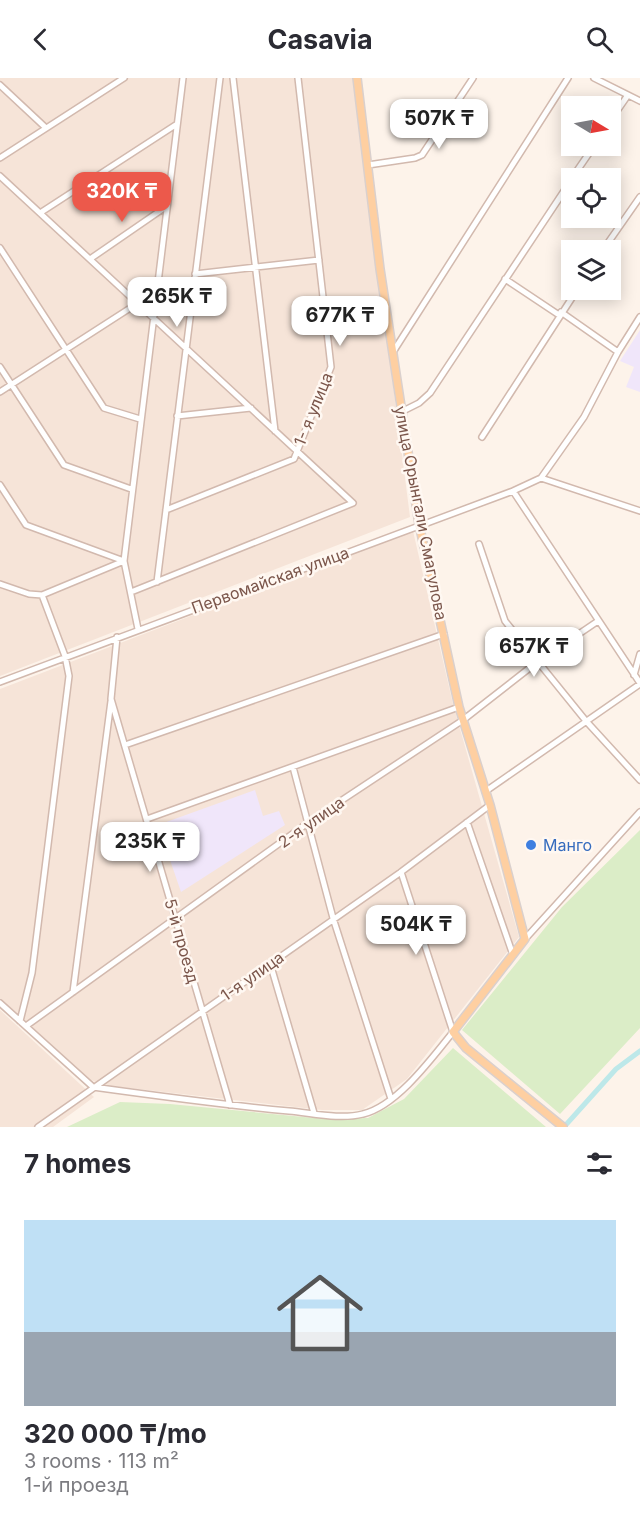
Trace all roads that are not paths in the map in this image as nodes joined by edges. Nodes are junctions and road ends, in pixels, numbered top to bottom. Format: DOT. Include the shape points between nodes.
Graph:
graph roads {
  1 [pos="124,78"];
  2 [pos="183,78"];
  3 [pos="220,78"];
  4 [pos="233,78"];
  5 [pos="298,78"];
  6 [pos="357,78"];
  7 [pos="473,78"];
  8 [pos="568,78"];
  9 [pos="594,78"];
  10 [pos="0,85"];
  11 [pos="628,95"];
  12 [pos="640,101"];
  13 [pos="621,105"];
  14 [pos="177,124"];
  15 [pos="46,128"];
  16 [pos="0,158"];
  17 [pos="368,165"];
  18 [pos="0,176"];
  19 [pos="561,195"];
  20 [pos="640,197"];
  21 [pos="167,206"];
  22 [pos="40,213"];
  23 [pos="610,240"];
  24 [pos="0,248"];
  25 [pos="90,259"];
  26 [pos="319,260"];
  27 [pos="255,268"];
  28 [pos="195,274"];
  29 [pos="505,279"];
  30 [pos="570,300"];
  31 [pos="138,303"];
  32 [pos="560,313"];
  33 [pos="153,317"];
  34 [pos="640,317"];
  35 [pos="186,346"];
  36 [pos="66,349"];
  37 [pos="618,352"];
  38 [pos="392,353"];
  39 [pos="0,367"];
  40 [pos="12,385"];
  41 [pos="0,392"];
  42 [pos="251,408"];
  43 [pos="400,412"];
  44 [pos="177,416"];
  45 [pos="140,419"];
  46 [pos="275,431"];
  47 [pos="482,436"];
  48 [pos="297,451"];
  49 [pos="541,478"];
  50 [pos="0,485"];
  51 [pos="131,489"];
  52 [pos="513,491"];
  53 [pos="166,510"];
  54 [pos="640,511"];
  55 [pos="419,524"];
  56 [pos="478,544"];
  57 [pos="124,561"];
  58 [pos="157,582"];
  59 [pos="0,584"];
  60 [pos="130,592"];
  61 [pos="42,595"];
  62 [pos="598,621"];
  63 [pos="138,629"];
  64 [pos="444,634"];
  65 [pos="117,637"];
  66 [pos="640,654"];
  67 [pos="65,656"];
  68 [pos="536,663"];
  69 [pos="634,675"];
  70 [pos="0,682"];
  71 [pos="640,684"];
  72 [pos="111,699"];
  73 [pos="459,707"];
  74 [pos="464,720"];
  75 [pos="586,721"];
  76 [pos="125,745"];
  77 [pos="293,767"];
  78 [pos="640,780"];
  79 [pos="486,791"];
  80 [pos="490,805"];
  81 [pos="640,812"];
  82 [pos="147,819"];
  83 [pos="309,822"];
  84 [pos="467,822"];
  85 [pos="401,872"];
  86 [pos="333,918"];
  87 [pos="176,920"];
  88 [pos="525,939"];
  89 [pos="513,955"];
  90 [pos="270,963"];
  91 [pos="73,992"];
  92 [pos="0,1004"];
  93 [pos="202,1010"];
  94 [pos="20,1020"];
  95 [pos="26,1026"];
  96 [pos="453,1032"];
  97 [pos="93,1088"];
  98 [pos="391,1099"];
  99 [pos="230,1106"];
  100 [pos="314,1113"];
  101 [pos="38,1127"];
  102 [pos="563,1127"];
  1 -- 15 [label="street"];
  2 -- 14 [label="street"];
  3 -- 28 [label="street"];
  4 -- 27 [label="street"];
  5 -- 26 [label="street, 1- я улица"];
  6 -- 17 [label="main road, улица Орынгали Смагулова"];
  7 -- 17 [label="street" via="422,155"];
  8 -- 38 [label="street"];
  9 -- 11 [label="street"];
  10 -- 15 [label="street"];
  11 -- 12 [label="street"];
  11 -- 13 [label="street"];
  14 -- 21 [label="street"];
  14 -- 22 [label="street"];
  15 -- 16 [label="street"];
  17 -- 38 [label="main road, улица Орынгали Смагулова"];
  18 -- 22 [label="street"];
  19 -- 29 [label="street"];
  20 -- 23 [label="street"];
  21 -- 25 [label="street"];
  21 -- 33 [label="street"];
  22 -- 25 [label="street"];
  24 -- 36 [label="street"];
  25 -- 31 [label="street"];
  26 -- 27 [label="street"];
  26 -- 48 [label="street, 1- я улица" via="331,368"];
  27 -- 28 [label="street"];
  27 -- 46 [label="street"];
  28 -- 35 [label="street"];
  29 -- 32 [label="street"];
  29 -- 43 [label="street" via="430,393"];
  30 -- 32 [label="street"];
  31 -- 33 [label="street"];
  31 -- 36 [label="street"];
  32 -- 37 [label="street"];
  32 -- 47 [label="street"];
  33 -- 35 [label="street"];
  33 -- 45 [label="street"];
  34 -- 37 [label="street"];
  35 -- 42 [label="street"];
  35 -- 44 [label="street"];
  36 -- 40 [label="street"];
  36 -- 45 [label="street" via="104,408"];
  37 -- 49 [label="street" via="584,417"];
  38 -- 43 [label="main road, улица Орынгали Смагулова"];
  39 -- 40 [label="street"];
  40 -- 41 [label="street"];
  40 -- 51 [label="street" via="64,465"];
  42 -- 44 [label="street"];
  42 -- 46 [label="street"];
  43 -- 55 [label="main road, улица Орынгали Смагулова"];
  44 -- 53 [label="street"];
  45 -- 51 [label="street"];
  46 -- 48 [label="street"];
  48 -- 53 [label="street, 1- я улица" via="294,459"];
  48 -- 58 [label="street" via="353,503"];
  49 -- 52 [label="street, Первомайская улица"];
  49 -- 54 [label="street"];
  50 -- 57 [label="street" via="26,525"];
  51 -- 57 [label="street"];
  52 -- 55 [label="street, Первомайская улица"];
  52 -- 62 [label="street"];
  53 -- 58 [label="street"];
  55 -- 63 [label="street, Первомайская улица"];
  55 -- 64 [label="main road, улица Орынгали Смагулова"];
  56 -- 68 [label="street" via="505,621"];
  57 -- 60 [label="street"];
  57 -- 61 [label="street"];
  58 -- 60 [label="street"];
  59 -- 61 [label="street"];
  60 -- 63 [label="street"];
  61 -- 67 [label="street"];
  62 -- 68 [label="street, 2-я улица"];
  62 -- 69 [label="street"];
  63 -- 65 [label="street, Первомайская улица"];
  64 -- 73 [label="main road, улица Орынгали Смагулова"];
  64 -- 76 [label="street"];
  65 -- 67 [label="street, Первомайская улица"];
  65 -- 72 [label="street, 5-й проезд"];
  66 -- 69 [label="street"];
  67 -- 70 [label="street, Первомайская улица"];
  67 -- 94 [label="street" via="69,676 32,972"];
  68 -- 74 [label="street, 2-я улица"];
  68 -- 75 [label="street"];
  69 -- 71 [label="street"];
  71 -- 75 [label="street"];
  72 -- 76 [label="street, 5-й проезд"];
  72 -- 91 [label="street"];
  73 -- 74 [label="main road, улица Орынгали Смагулова"];
  73 -- 77 [label="street"];
  74 -- 79 [label="main road, улица Орынгали Смагулова"];
  74 -- 83 [label="street, 2-я улица"];
  75 -- 78 [label="street"];
  75 -- 79 [label="street"];
  76 -- 82 [label="street, 5-й проезд"];
  77 -- 82 [label="street"];
  77 -- 83 [label="street"];
  79 -- 80 [label="main road, улица Орынгали Смагулова"];
  80 -- 84 [label="street, 1-я улица"];
  80 -- 88 [label="main road, улица Орынгали Смагулова"];
  81 -- 88 [label="street"];
  82 -- 87 [label="street, 5-й проезд"];
  83 -- 86 [label="street"];
  83 -- 87 [label="street, 2-я улица"];
  84 -- 85 [label="street, 1-я улица"];
  84 -- 89 [label="street"];
  85 -- 86 [label="street, 1-я улица"];
  85 -- 96 [label="street"];
  86 -- 90 [label="street, 1-я улица"];
  86 -- 98 [label="street"];
  87 -- 91 [label="street, 2-я улица"];
  87 -- 93 [label="street, 5-й проезд"];
  88 -- 89 [label="main road"];
  89 -- 96 [label="main road"];
  90 -- 93 [label="street, 1-я улица"];
  90 -- 100 [label="street"];
  91 -- 95 [label="street, 2-я улица"];
  92 -- 94 [label="street"];
  93 -- 97 [label="street, 1-я улица"];
  93 -- 99 [label="street, 5-й проезд"];
  94 -- 95 [label="street"];
  95 -- 97 [label="street"];
  96 -- 98 [label="street" via="410,1085"];
  96 -- 102 [label="main road"];
  97 -- 99 [label="street"];
  97 -- 101 [label="street, 1-я улица"];
  98 -- 100 [label="street" via="363,1114"];
  99 -- 100 [label="street"];
}
